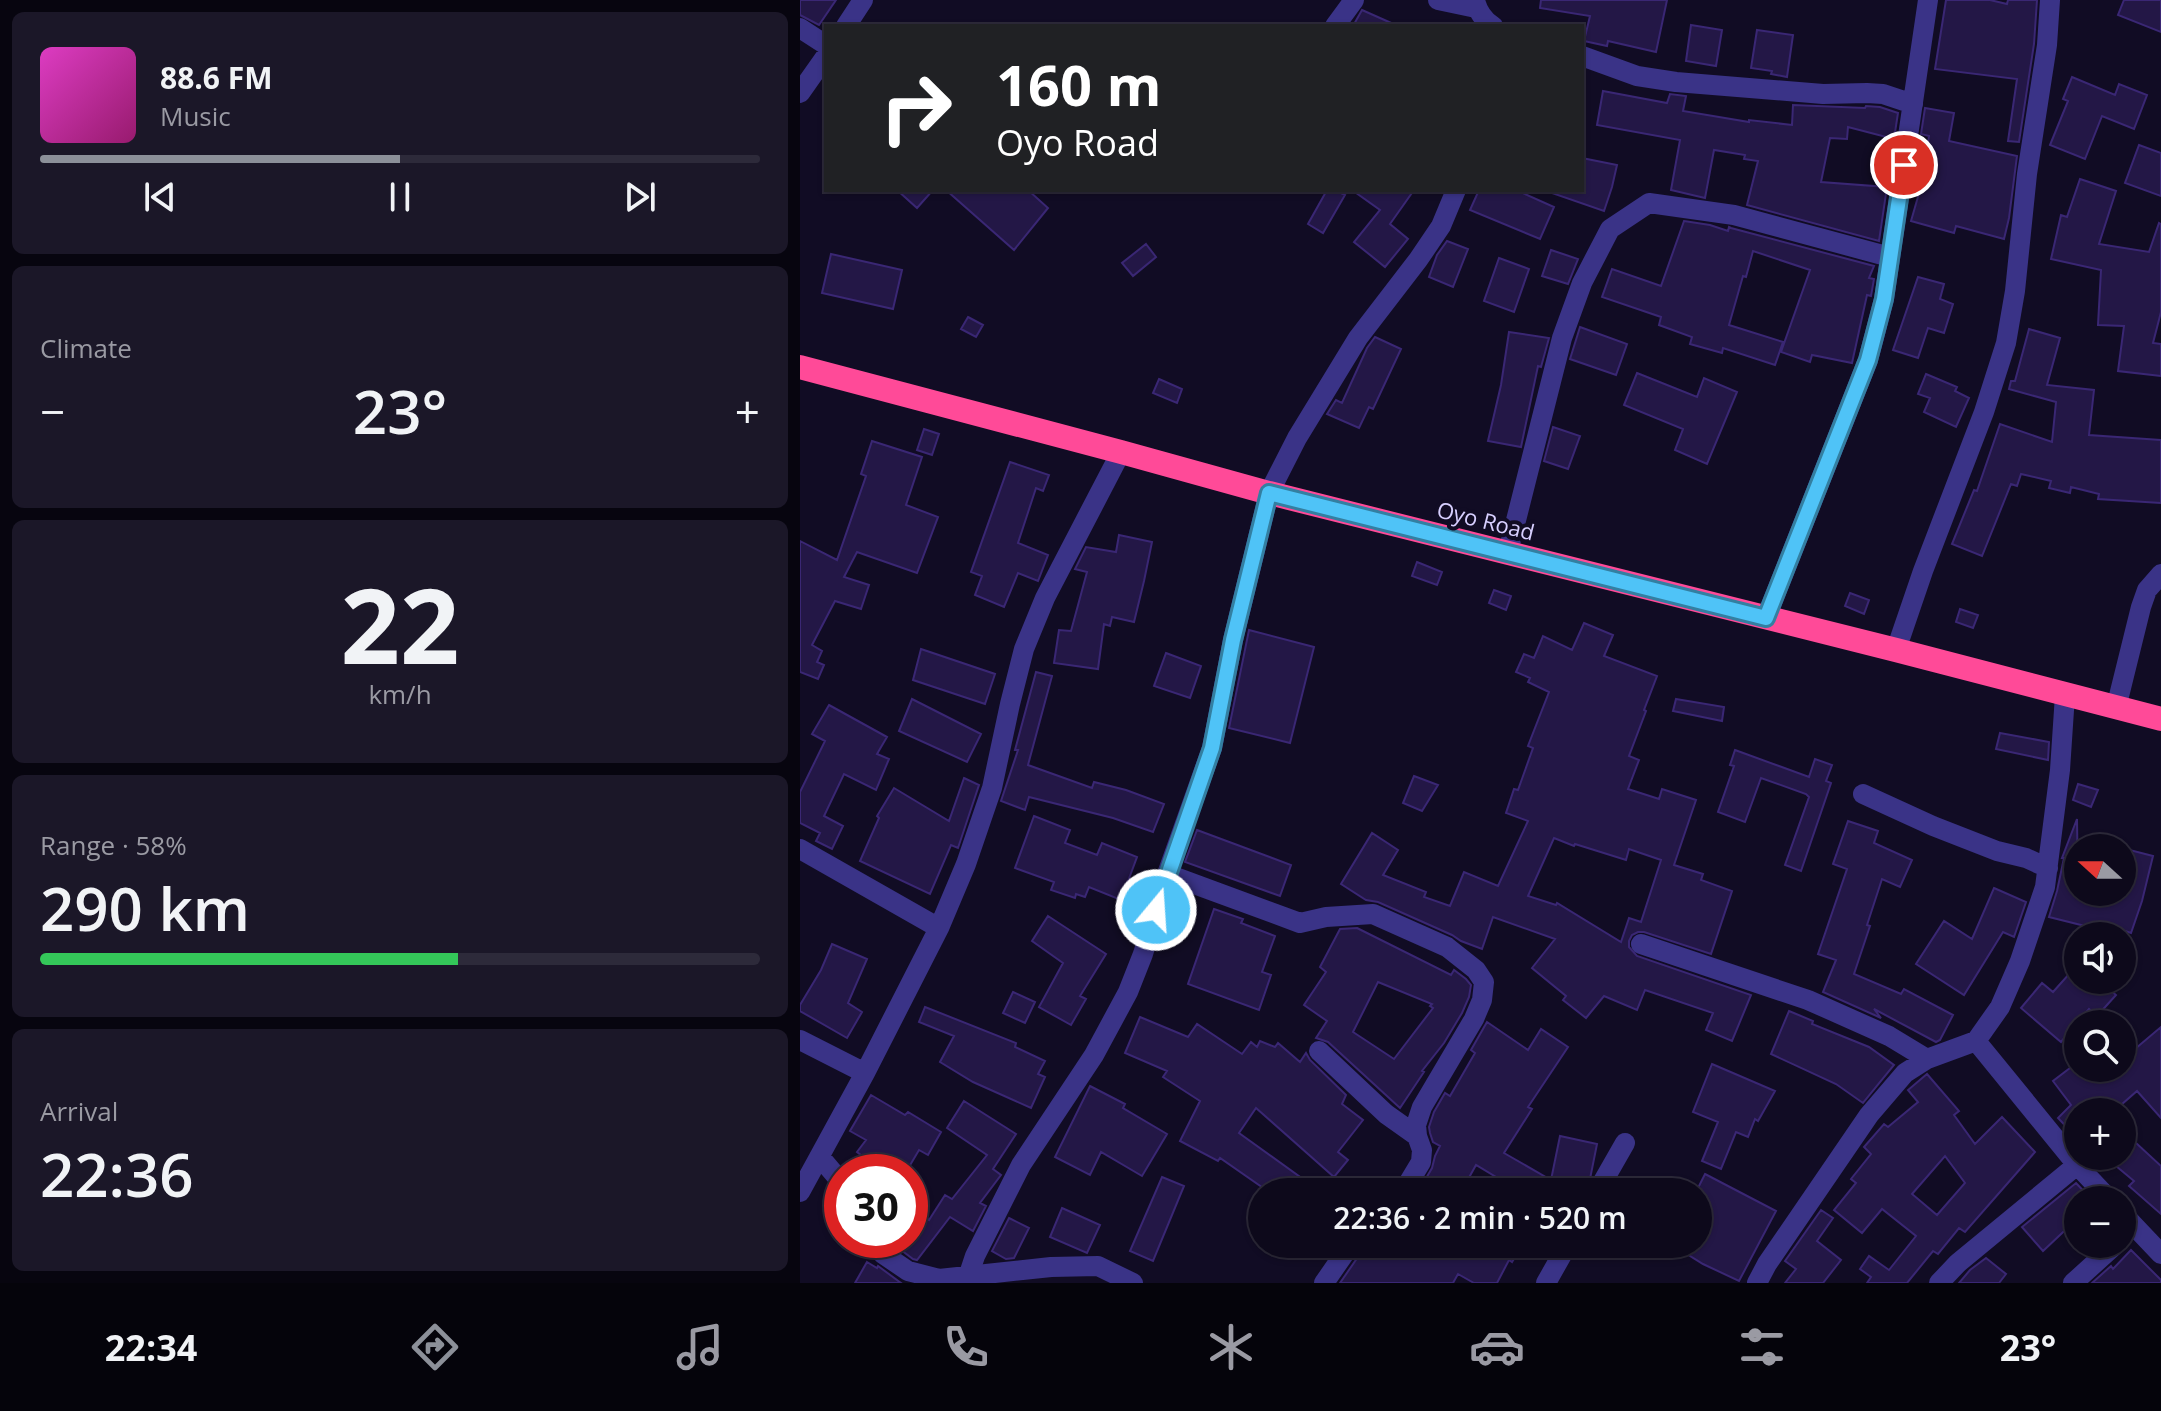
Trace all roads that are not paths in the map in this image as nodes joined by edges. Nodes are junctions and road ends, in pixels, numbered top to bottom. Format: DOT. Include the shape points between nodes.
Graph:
graph roads {
  1 [pos="863,0"];
  2 [pos="1354,0"];
  3 [pos="1438,0"];
  4 [pos="1928,0"];
  5 [pos="2050,0"];
  6 [pos="1476,4"];
  7 [pos="847,24"];
  8 [pos="1336,24"];
  9 [pos="1488,24"];
  10 [pos="800,28"];
  11 [pos="824,44"];
  12 [pos="1584,57"];
  13 [pos="824,59"];
  14 [pos="1918,65"];
  15 [pos="800,93"];
  16 [pos="1883,94"];
  17 [pos="1913,104"];
  18 [pos="1448,194"];
  19 [pos="1890,257"];
  20 [pos="800,367"];
  21 [pos="1121,452"];
  22 [pos="1269,493"];
  23 [pos="1508,552"];
  24 [pos="2161,574"];
  25 [pos="1766,618"];
  26 [pos="1896,650"];
  27 [pos="2065,695"];
  28 [pos="2116,708"];
  29 [pos="2161,719"];
  30 [pos="1863,794"];
  31 [pos="800,849"];
  32 [pos="2048,868"];
  33 [pos="1167,874"];
  34 [pos="939,928"];
  35 [pos="1641,944"];
  36 [pos="800,1040"];
  37 [pos="1976,1041"];
  38 [pos="1319,1051"];
  39 [pos="1927,1059"];
  40 [pos="865,1073"];
  41 [pos="1417,1136"];
  42 [pos="1625,1143"];
  43 [pos="2064,1149"];
  44 [pos="820,1157"];
  45 [pos="824,1162"];
  46 [pos="2071,1170"];
  47 [pos="2082,1170"];
  48 [pos="1411,1178"];
  49 [pos="1605,1178"];
  50 [pos="2097,1186"];
  51 [pos="800,1192"];
  52 [pos="2136,1234"];
  53 [pos="2161,1254"];
  54 [pos="889,1258"];
  55 [pos="1341,1258"];
  56 [pos="1560,1258"];
  57 [pos="2101,1258"];
  58 [pos="968,1277"];
  59 [pos="1133,1283"];
  60 [pos="1324,1283"];
  61 [pos="1546,1283"];
  62 [pos="1757,1283"];
  63 [pos="1939,1283"];
  64 [pos="2073,1283"];
  1 -- 7 [label="street"];
  2 -- 8 [label="street"];
  3 -- 6 [label="street"];
  4 -- 14 [label="street"];
  5 -- 26 [label="street" via="2006,343"];
  6 -- 9 [label="street"];
  10 -- 11 [label="street"];
  12 -- 16 [label="street" via="1637,76 1676,82"];
  13 -- 15 [label="street"];
  14 -- 16 [label="street"];
  14 -- 17 [label="street"];
  16 -- 17 [label="street"];
  17 -- 19 [label="street"];
  18 -- 22 [label="street" via="1441,226 1358,338"];
  19 -- 23 [label="street" via="1734,215 1649,203 1610,229 1562,338"];
  19 -- 25 [label="street" via="1868,360"];
  20 -- 21 [label="highway, Oyo Road"];
  21 -- 22 [label="highway, Oyo Road"];
  21 -- 34 [label="street" via="1024,649 992,788"];
  22 -- 23 [label="highway, Oyo Road"];
  22 -- 33 [label="street" via="1212,748"];
  23 -- 25 [label="highway, Oyo Road"];
  24 -- 28 [label="street" via="2141,607"];
  25 -- 26 [label="highway, Oyo Road"];
  26 -- 27 [label="highway, Oyo Road"];
  27 -- 28 [label="highway, Oyo Road"];
  27 -- 32 [label="street"];
  28 -- 29 [label="highway, Oyo Road"];
  30 -- 32 [label="street"];
  31 -- 34 [label="street"];
  32 -- 37 [label="street" via="2020,961 2000,1007"];
  33 -- 41 [label="street" via="1300,923 1373,914 1447,947 1476,970 1484,982 1482,1000 1422,1107"];
  33 -- 58 [label="street" via="1128,992 1094,1055 1021,1165"];
  34 -- 40 [label="street"];
  35 -- 39 [label="street" via="1808,1000"];
  36 -- 40 [label="street"];
  37 -- 39 [label="street"];
  37 -- 43 [label="street"];
  38 -- 41 [label="street"];
  39 -- 62 [label="street" via="1905,1073 1869,1115"];
  40 -- 44 [label="street"];
  41 -- 48 [label="street" via="1421,1162"];
  42 -- 49 [label="street"];
  44 -- 45 [label="street"];
  44 -- 51 [label="street"];
  46 -- 63 [label="street"];
  47 -- 50 [label="street"];
  52 -- 53 [label="street"];
  54 -- 58 [label="street" via="908,1271 939,1279"];
  55 -- 60 [label="street"];
  56 -- 61 [label="street"];
  57 -- 64 [label="street"];
  58 -- 59 [label="street" via="1098,1266"];
}
